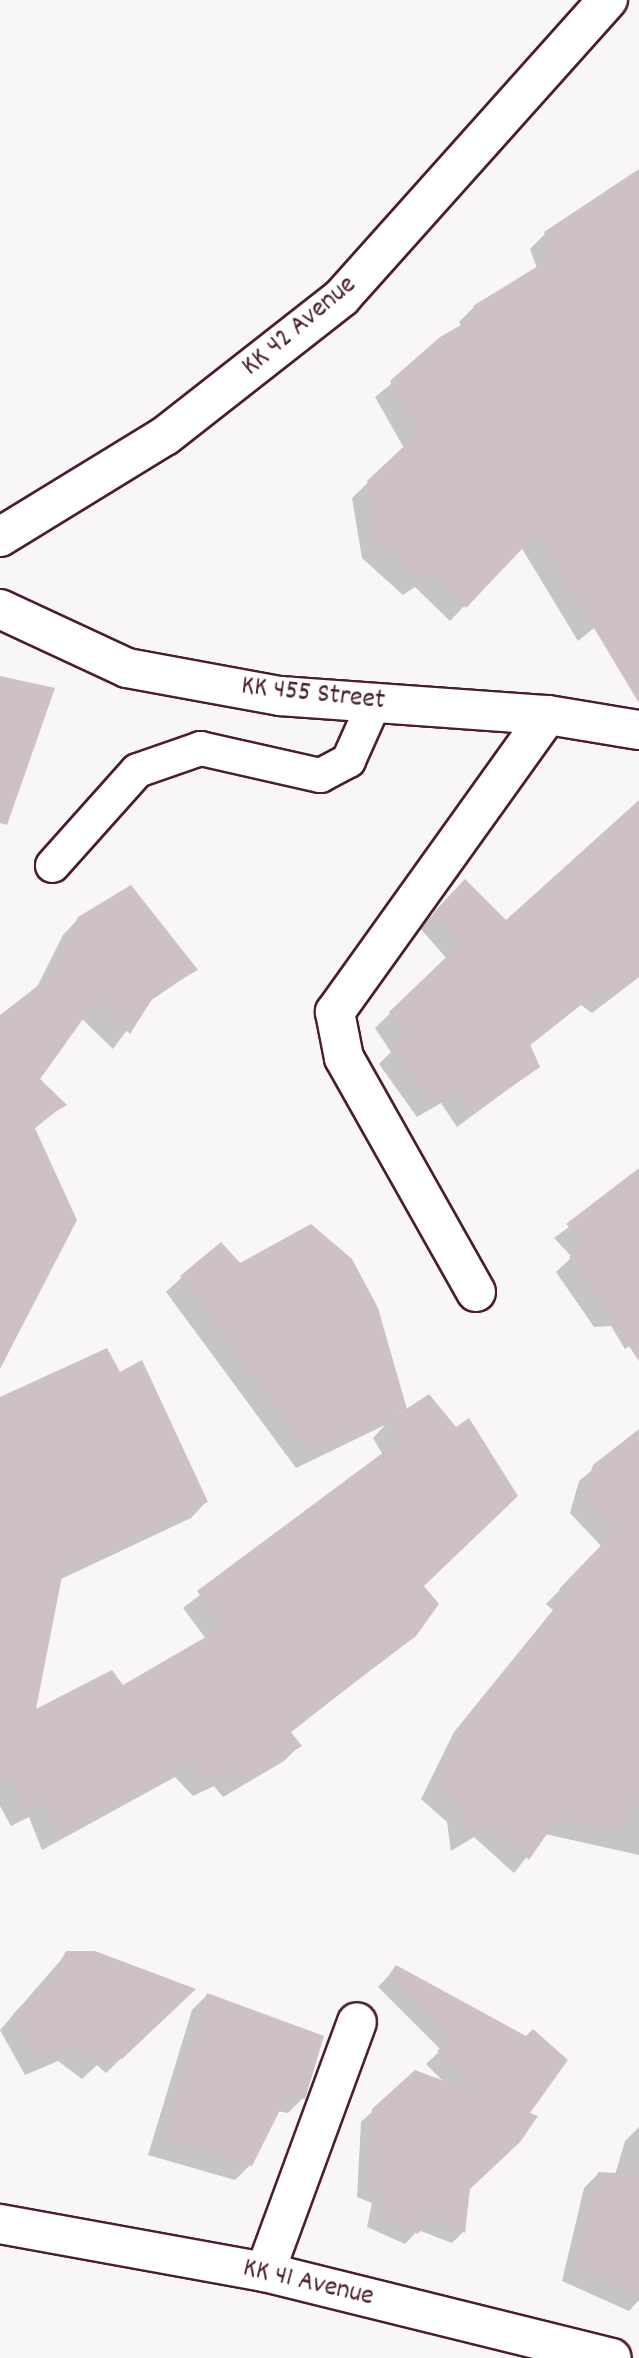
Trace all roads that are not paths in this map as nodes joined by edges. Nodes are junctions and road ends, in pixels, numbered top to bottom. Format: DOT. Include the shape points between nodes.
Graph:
graph roads {
  1 [pos="608,0"];
  2 [pos="0,537"];
  3 [pos="0,609"];
  4 [pos="374,702"];
  5 [pos="548,715"];
  6 [pos="639,730"];
  7 [pos="52,865"];
  8 [pos="476,1292"];
  9 [pos="358,2022"];
  10 [pos="0,2224"];
  11 [pos="265,2272"];
  12 [pos="612,2358"];
  1 -- 2 [label="street, KK 42 Avenue" via="342,297 165,436"];
  3 -- 4 [label="street, KK 455 Street" via="127,668 280,696"];
  4 -- 5 [label="street, KK 455 Street"];
  4 -- 7 [label="lane" via="348,760 320,775 200,748 137,770"];
  5 -- 6 [label="street, KK 455 Street"];
  5 -- 8 [label="street" via="335,1012 344,1058"];
  9 -- 11 [label="street"];
  10 -- 11 [label="street, KK 41 Avenue"];
  11 -- 12 [label="street, KK 41 Avenue"];
}
